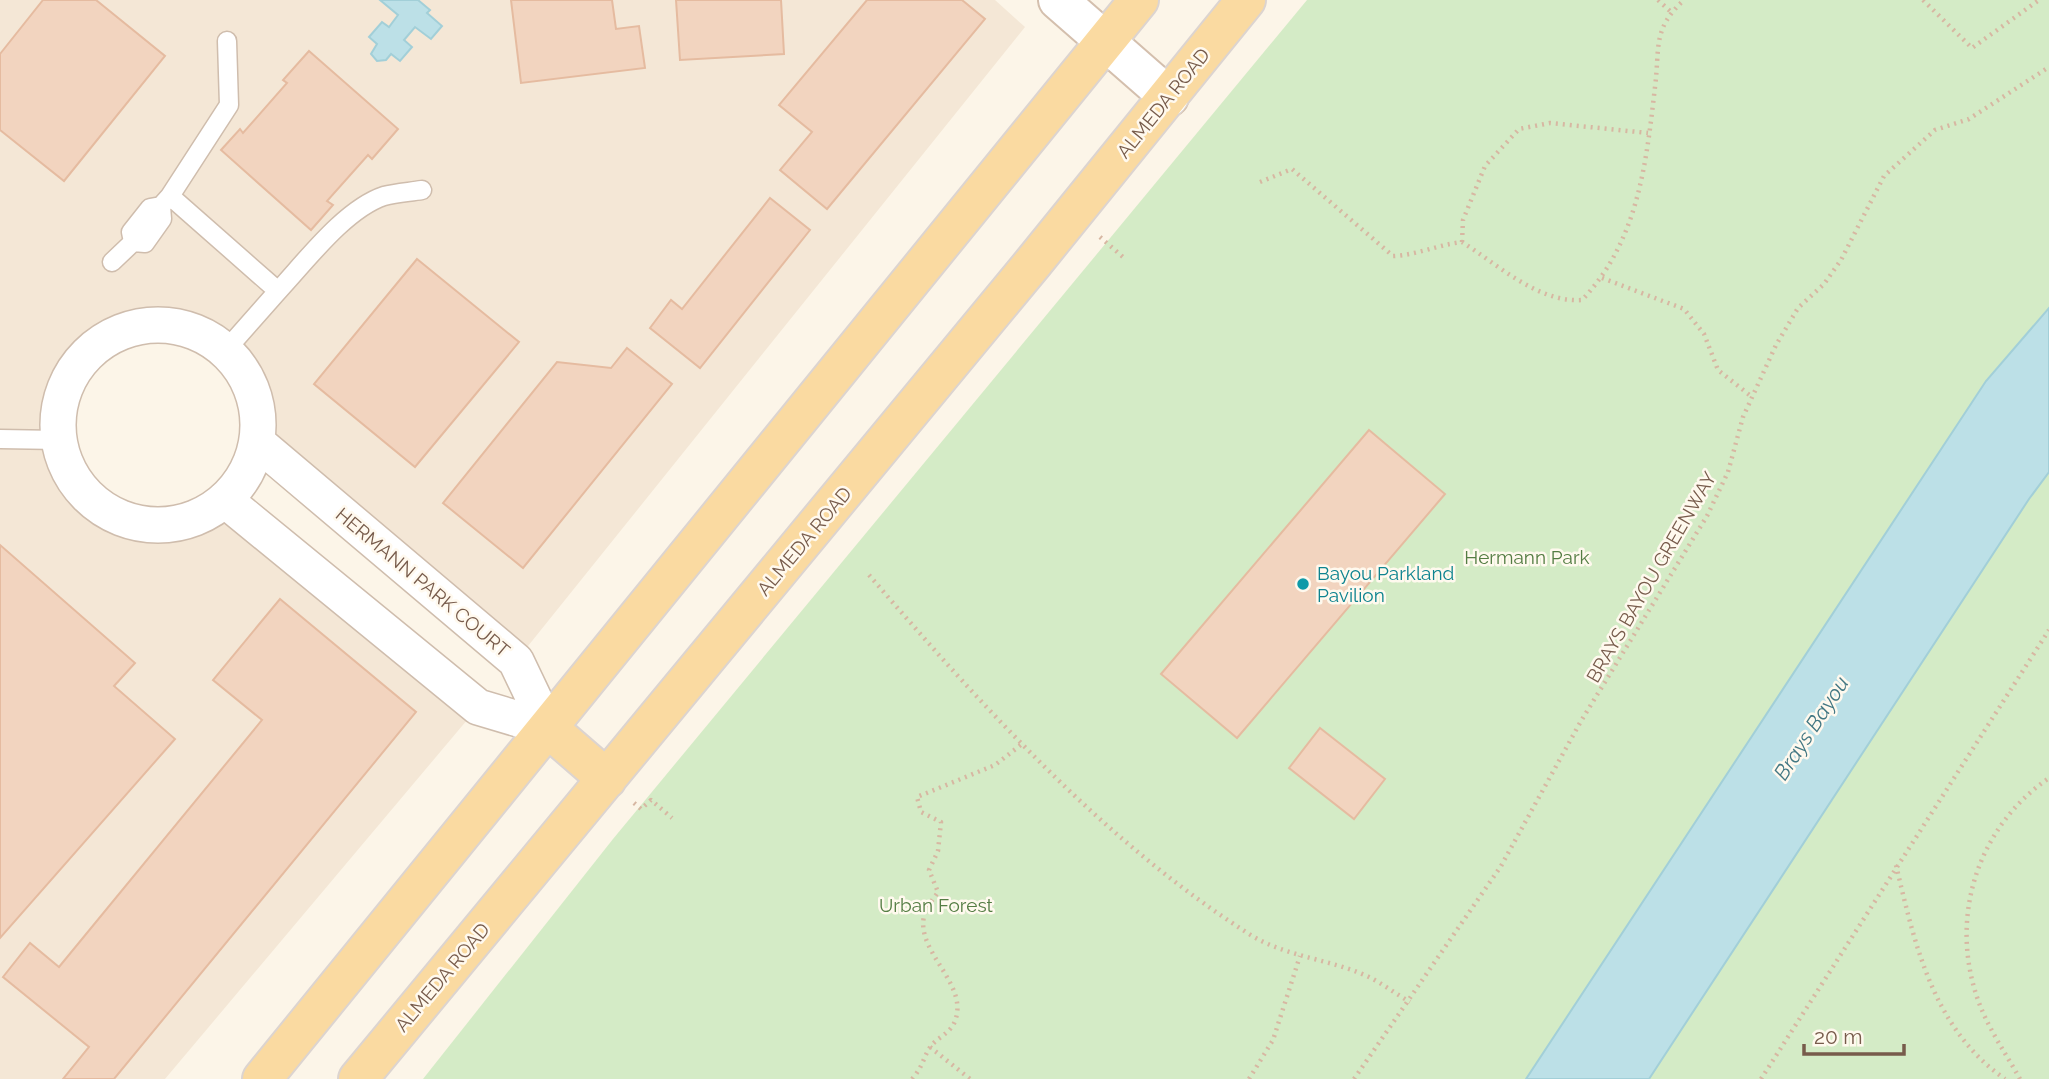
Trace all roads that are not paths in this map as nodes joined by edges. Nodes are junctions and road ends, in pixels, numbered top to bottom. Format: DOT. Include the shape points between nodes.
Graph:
graph roads {
  1 [pos="1058,0"];
  2 [pos="1139,0"];
  3 [pos="1246,0"];
  4 [pos="227,41"];
  5 [pos="1104,43"];
  6 [pos="1169,97"];
  7 [pos="422,190"];
  8 [pos="165,201"];
  9 [pos="112,262"];
  10 [pos="278,291"];
  11 [pos="225,351"];
  12 [pos="0,439"];
  13 [pos="59,440"];
  14 [pos="257,442"];
  15 [pos="225,500"];
  16 [pos="548,728"];
  17 [pos="607,779"];
  18 [pos="262,1079"];
  19 [pos="358,1079"];
  1 -- 5 [label="street"];
  2 -- 5 [label="main road"];
  3 -- 6 [label="main road, ALMEDA ROAD"];
  4 -- 8 [label="lane" via="229,105"];
  5 -- 6 [label="street"];
  5 -- 16 [label="main road"];
  6 -- 17 [label="main road, ALMEDA ROAD"];
  7 -- 10 [label="lane" via="383,197 358,211"];
  8 -- 9 [label="lane" via="150,208 131,232 133,242"];
  8 -- 10 [label="lane"];
  10 -- 11 [label="lane"];
  11 -- 13 [label="street" via="203,335 177,327 150,325 121,331 94,347 74,369 61,396"];
  11 -- 14 [label="street" via="246,377 257,408"];
  12 -- 13 [label="lane"];
  13 -- 15 [label="street" via="77,485 101,508 131,522 164,525 197,518"];
  14 -- 15 [label="street" via="246,474"];
  14 -- 16 [label="street, HERMANN PARK COURT" via="516,661"];
  15 -- 16 [label="street" via="478,707"];
  16 -- 17 [label="main road"];
  16 -- 18 [label="main road"];
  17 -- 19 [label="main road, ALMEDA ROAD"];
}
